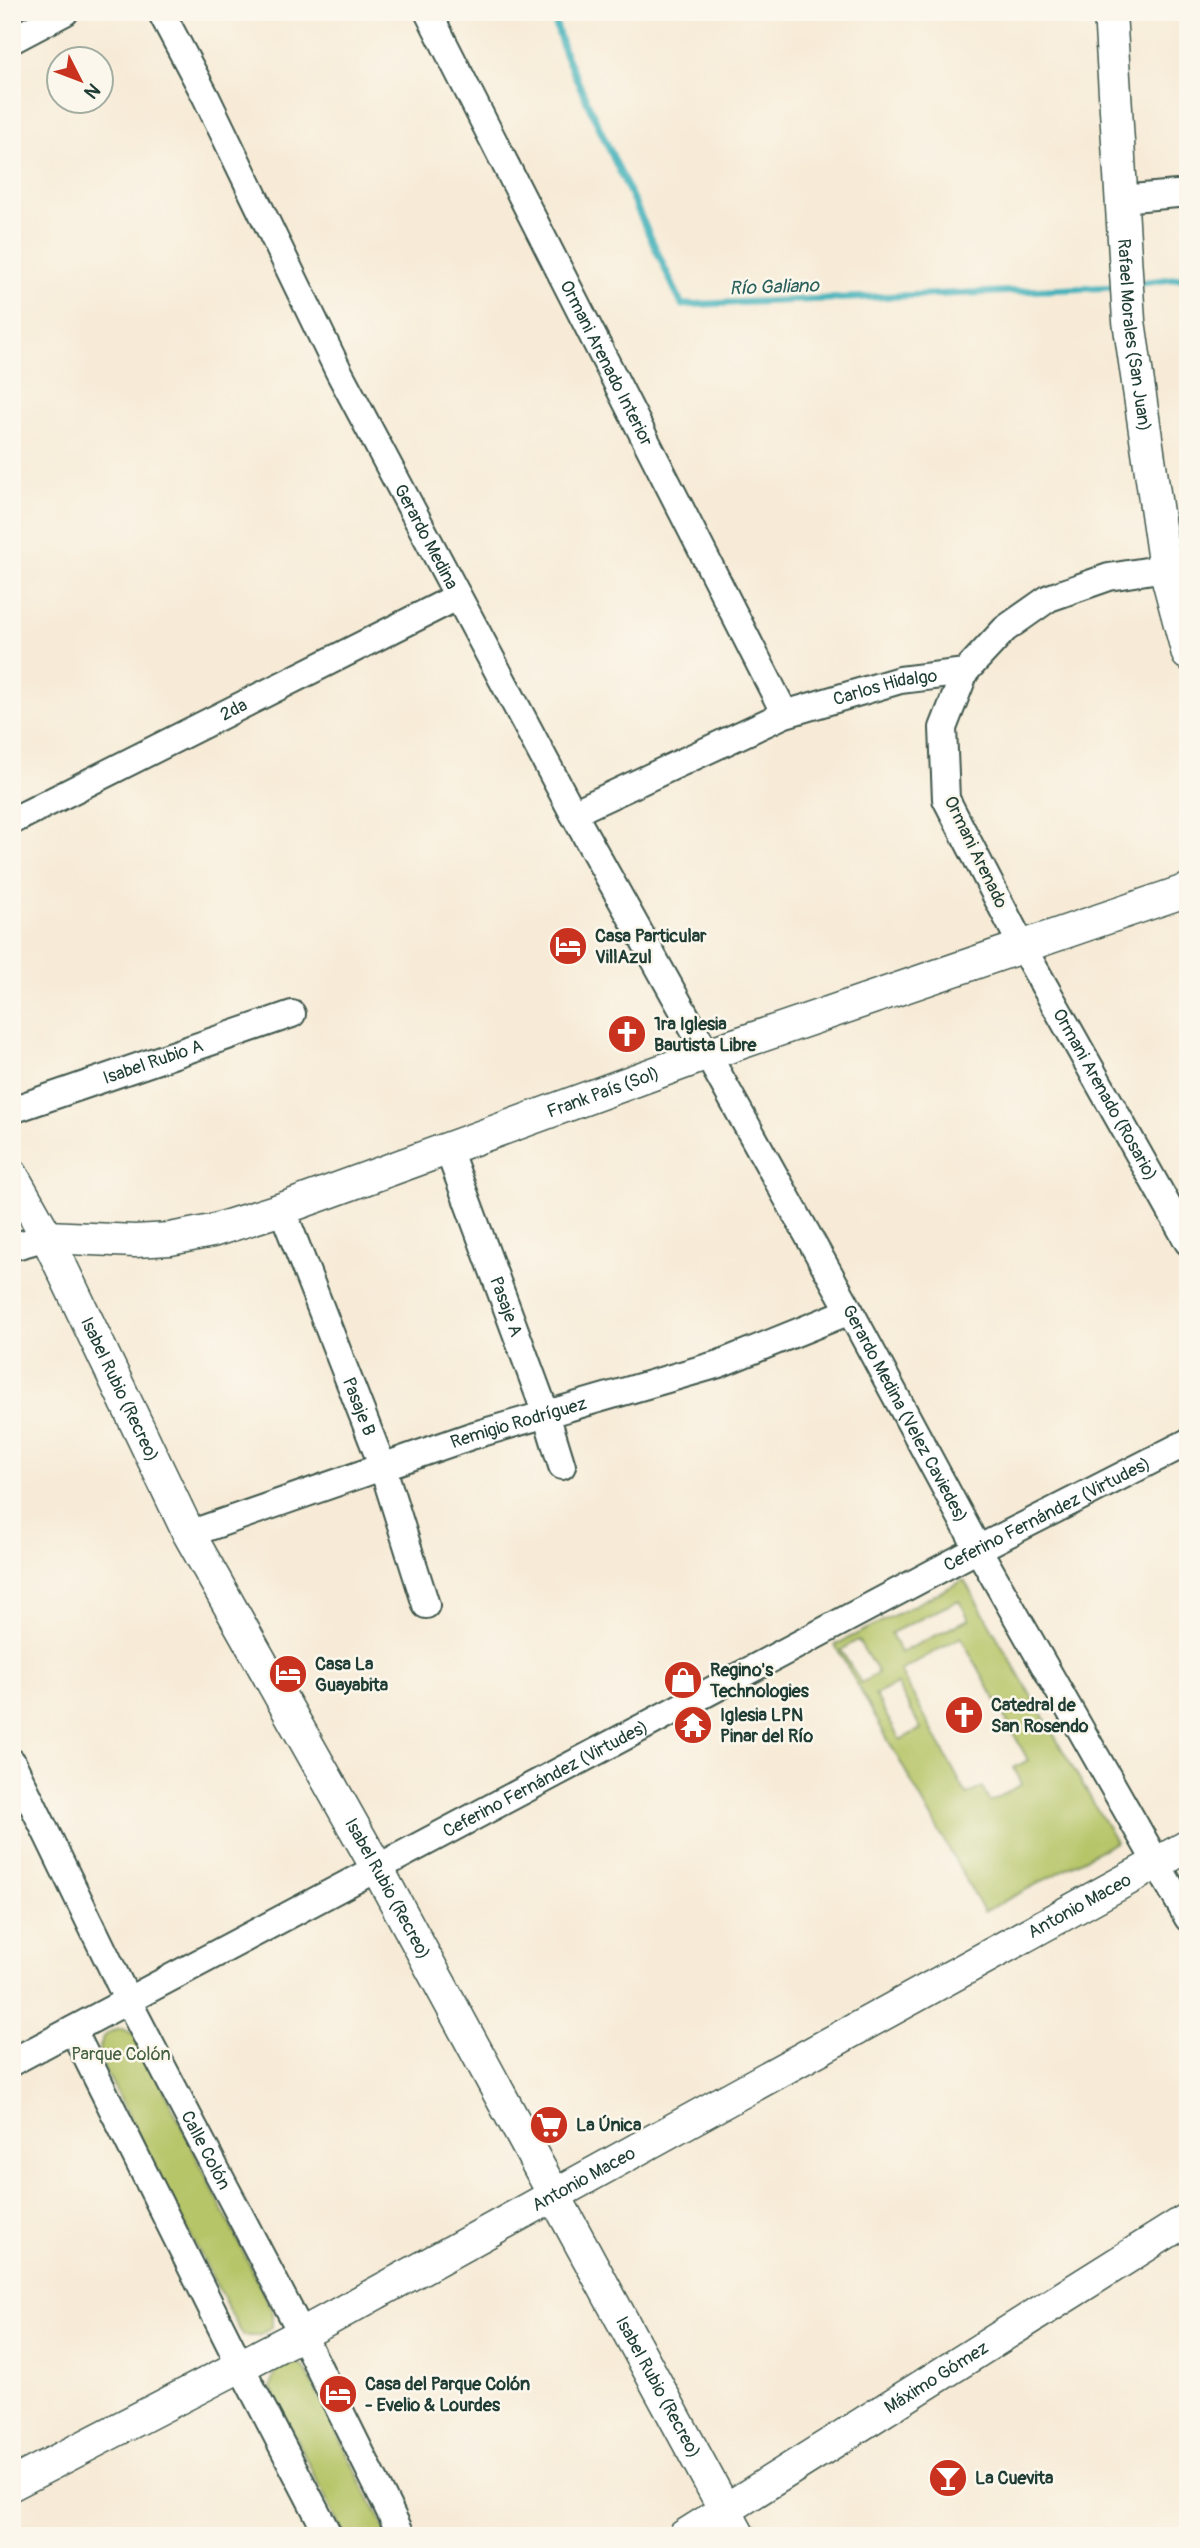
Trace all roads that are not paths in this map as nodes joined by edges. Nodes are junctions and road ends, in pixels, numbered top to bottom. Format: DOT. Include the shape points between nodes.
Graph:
graph roads {
  1 [pos="65,12"];
  2 [pos="161,12"];
  3 [pos="428,12"];
  4 [pos="1110,12"];
  5 [pos="12,40"];
  6 [pos="1188,192"];
  7 [pos="1121,200"];
  8 [pos="1176,563"];
  9 [pos="457,597"];
  10 [pos="1188,654"];
  11 [pos="965,672"];
  12 [pos="785,714"];
  13 [pos="573,813"];
  14 [pos="12,821"];
  15 [pos="1188,890"];
  16 [pos="1023,948"];
  17 [pos="292,1014"];
  18 [pos="705,1055"];
  19 [pos="12,1110"];
  20 [pos="448,1149"];
  21 [pos="12,1175"];
  22 [pos="282,1209"];
  23 [pos="47,1237"];
  24 [pos="1188,1242"];
  25 [pos="12,1247"];
  26 [pos="850,1311"];
  27 [pos="546,1414"];
  28 [pos="1188,1442"];
  29 [pos="382,1465"];
  30 [pos="562,1466"];
  31 [pos="189,1534"];
  32 [pos="978,1549"];
  33 [pos="426,1605"];
  34 [pos="12,1762"];
  35 [pos="1188,1846"];
  36 [pos="1157,1863"];
  37 [pos="377,1867"];
  38 [pos="1188,1918"];
  39 [pos="128,2001"];
  40 [pos="73,2030"];
  41 [pos="12,2062"];
  42 [pos="555,2196"];
  43 [pos="1188,2219"];
  44 [pos="302,2334"];
  45 [pos="240,2365"];
  46 [pos="12,2484"];
  47 [pos="732,2523"];
  48 [pos="329,2536"];
  49 [pos="402,2536"];
  50 [pos="684,2536"];
  1 -- 5 [label="street"];
  2 -- 9 [label="street, Gerardo Medina" via="339,372"];
  3 -- 12 [label="street, Ormani Arenado Interior"];
  4 -- 7 [label="main road, Rafael Morales (San Juan)"];
  6 -- 7 [label="street"];
  7 -- 8 [label="main road, Rafael Morales (San Juan)" via="1129,321"];
  8 -- 10 [label="main road, Rafael Morales (San Juan)"];
  8 -- 11 [label="street" via="1109,577 1049,598 1005,629"];
  9 -- 13 [label="street, Gerardo Medina"];
  9 -- 14 [label="street, 2da"];
  11 -- 12 [label="street, Carlos Hidalgo" via="900,681"];
  11 -- 16 [label="street, Ormani Arenado" via="943,728 946,799"];
  12 -- 13 [label="street, Carlos Hidalgo"];
  13 -- 18 [label="street, Gerardo Medina"];
  15 -- 16 [label="main road, Frank País (Sol)"];
  16 -- 18 [label="main road, Frank País (Sol)"];
  16 -- 24 [label="street, Ormani Arenado (Rosario)"];
  17 -- 19 [label="street, Isabel Rubio A"];
  18 -- 20 [label="main road, Frank País (Sol)"];
  18 -- 26 [label="street, Gerardo Medina (Velez Caviedes)"];
  20 -- 22 [label="main road, Frank País (Sol)"];
  20 -- 27 [label="street, Pasaje A"];
  21 -- 23 [label="main road, Isabel Rubio (Recreo)"];
  22 -- 23 [label="main road, Frank País (Sol)" via="212,1231 170,1238"];
  22 -- 29 [label="street, Pasaje B"];
  23 -- 25 [label="street, Frank País (Sol)"];
  23 -- 31 [label="main road, Isabel Rubio (Recreo)"];
  26 -- 27 [label="street, Remigio Rodríguez" via="719,1364"];
  26 -- 32 [label="street, Gerardo Medina (Velez Caviedes)"];
  27 -- 29 [label="street, Remigio Rodríguez"];
  27 -- 30 [label="street, Pasaje A"];
  28 -- 32 [label="street, Ceferino Fernández (Virtudes)"];
  29 -- 31 [label="street, Remigio Rodríguez"];
  29 -- 33 [label="street, Pasaje B"];
  31 -- 37 [label="main road, Isabel Rubio (Recreo)"];
  32 -- 36 [label="street, Gerardo Medina (Velez Caviedes)"];
  32 -- 37 [label="street, Ceferino Fernández (Virtudes)"];
  34 -- 39 [label="street, Calle Colón"];
  35 -- 36 [label="main road, Antonio Maceo"];
  36 -- 38 [label="street, Gerardo Medina (Velez Caviedes)"];
  36 -- 42 [label="main road, Antonio Maceo"];
  37 -- 39 [label="street, Ceferino Fernández (Virtudes)"];
  37 -- 42 [label="main road, Isabel Rubio (Recreo)"];
  39 -- 40 [label="street, Ceferino Fernández (Virtudes)"];
  39 -- 44 [label="street, Calle Colón"];
  40 -- 41 [label="street"];
  40 -- 45 [label="street"];
  42 -- 44 [label="main road, Antonio Maceo"];
  42 -- 47 [label="main road, Isabel Rubio (Recreo)"];
  43 -- 47 [label="main road, Máximo Gómez"];
  44 -- 45 [label="main road, Antonio Maceo"];
  44 -- 49 [label="street, Calle Colón"];
  45 -- 46 [label="main road, Antonio Maceo"];
  45 -- 48 [label="street"];
  47 -- 50 [label="main road, Máximo Gómez"];
}
